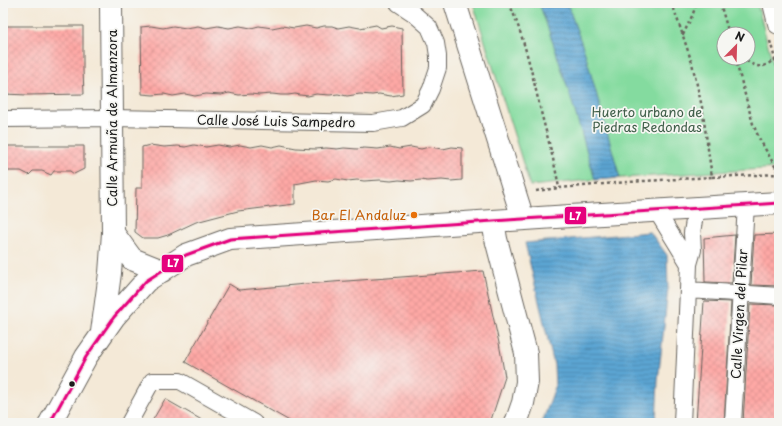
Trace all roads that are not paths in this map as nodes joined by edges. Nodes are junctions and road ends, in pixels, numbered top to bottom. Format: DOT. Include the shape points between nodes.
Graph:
graph roads {
  1 [pos="111,3"];
  2 [pos="398,3"];
  3 [pos="455,3"];
  4 [pos="774,3"];
  5 [pos="779,23"];
  6 [pos="112,118"];
  7 [pos="3,119"];
  8 [pos="779,202"];
  9 [pos="746,205"];
  10 [pos="696,208"];
  11 [pos="656,210"];
  12 [pos="523,219"];
  13 [pos="493,220"];
  14 [pos="113,234"];
  15 [pos="132,259"];
  16 [pos="689,264"];
  17 [pos="162,271"];
  18 [pos="688,290"];
  19 [pos="740,294"];
  20 [pos="132,296"];
  21 [pos="779,296"];
  22 [pos="101,335"];
  23 [pos="50,423"];
  24 [pos="129,423"];
  25 [pos="254,423"];
  26 [pos="516,423"];
  27 [pos="682,423"];
  28 [pos="733,423"];
  1 -- 6 [label="street, Calle Armuña de Almanzora"];
  2 -- 6 [label="street, Calle José Luis Sampedro" via="429,27 438,56 438,68 423,105 402,118 373,123"];
  3 -- 12 [label="street"];
  4 -- 5 [label="street"];
  6 -- 7 [label="street, Calle José Luis Sampedro"];
  6 -- 14 [label="street, Calle Armuña de Almanzora"];
  8 -- 9 [label="street"];
  9 -- 10 [label="street"];
  9 -- 19 [label="street, Calle Virgen del Pilar"];
  10 -- 11 [label="street"];
  10 -- 16 [label="street" via="692,233 693,250"];
  11 -- 12 [label="street"];
  11 -- 16 [label="street"];
  12 -- 13 [label="street"];
  13 -- 17 [label="street" via="230,239 186,256"];
  13 -- 26 [label="street" via="526,354 527,382"];
  14 -- 15 [label="street"];
  14 -- 22 [label="street, Calle Armuña de Almanzora"];
  15 -- 17 [label="street"];
  15 -- 20 [label="street" via="135,281"];
  16 -- 18 [label="street"];
  17 -- 20 [label="street" via="146,280"];
  18 -- 19 [label="street"];
  18 -- 27 [label="street"];
  19 -- 21 [label="street"];
  19 -- 28 [label="street, Calle Virgen del Pilar"];
  20 -- 22 [label="street"];
  22 -- 23 [label="street"];
  24 -- 25 [label="street" via="152,381 180,381"];
}
